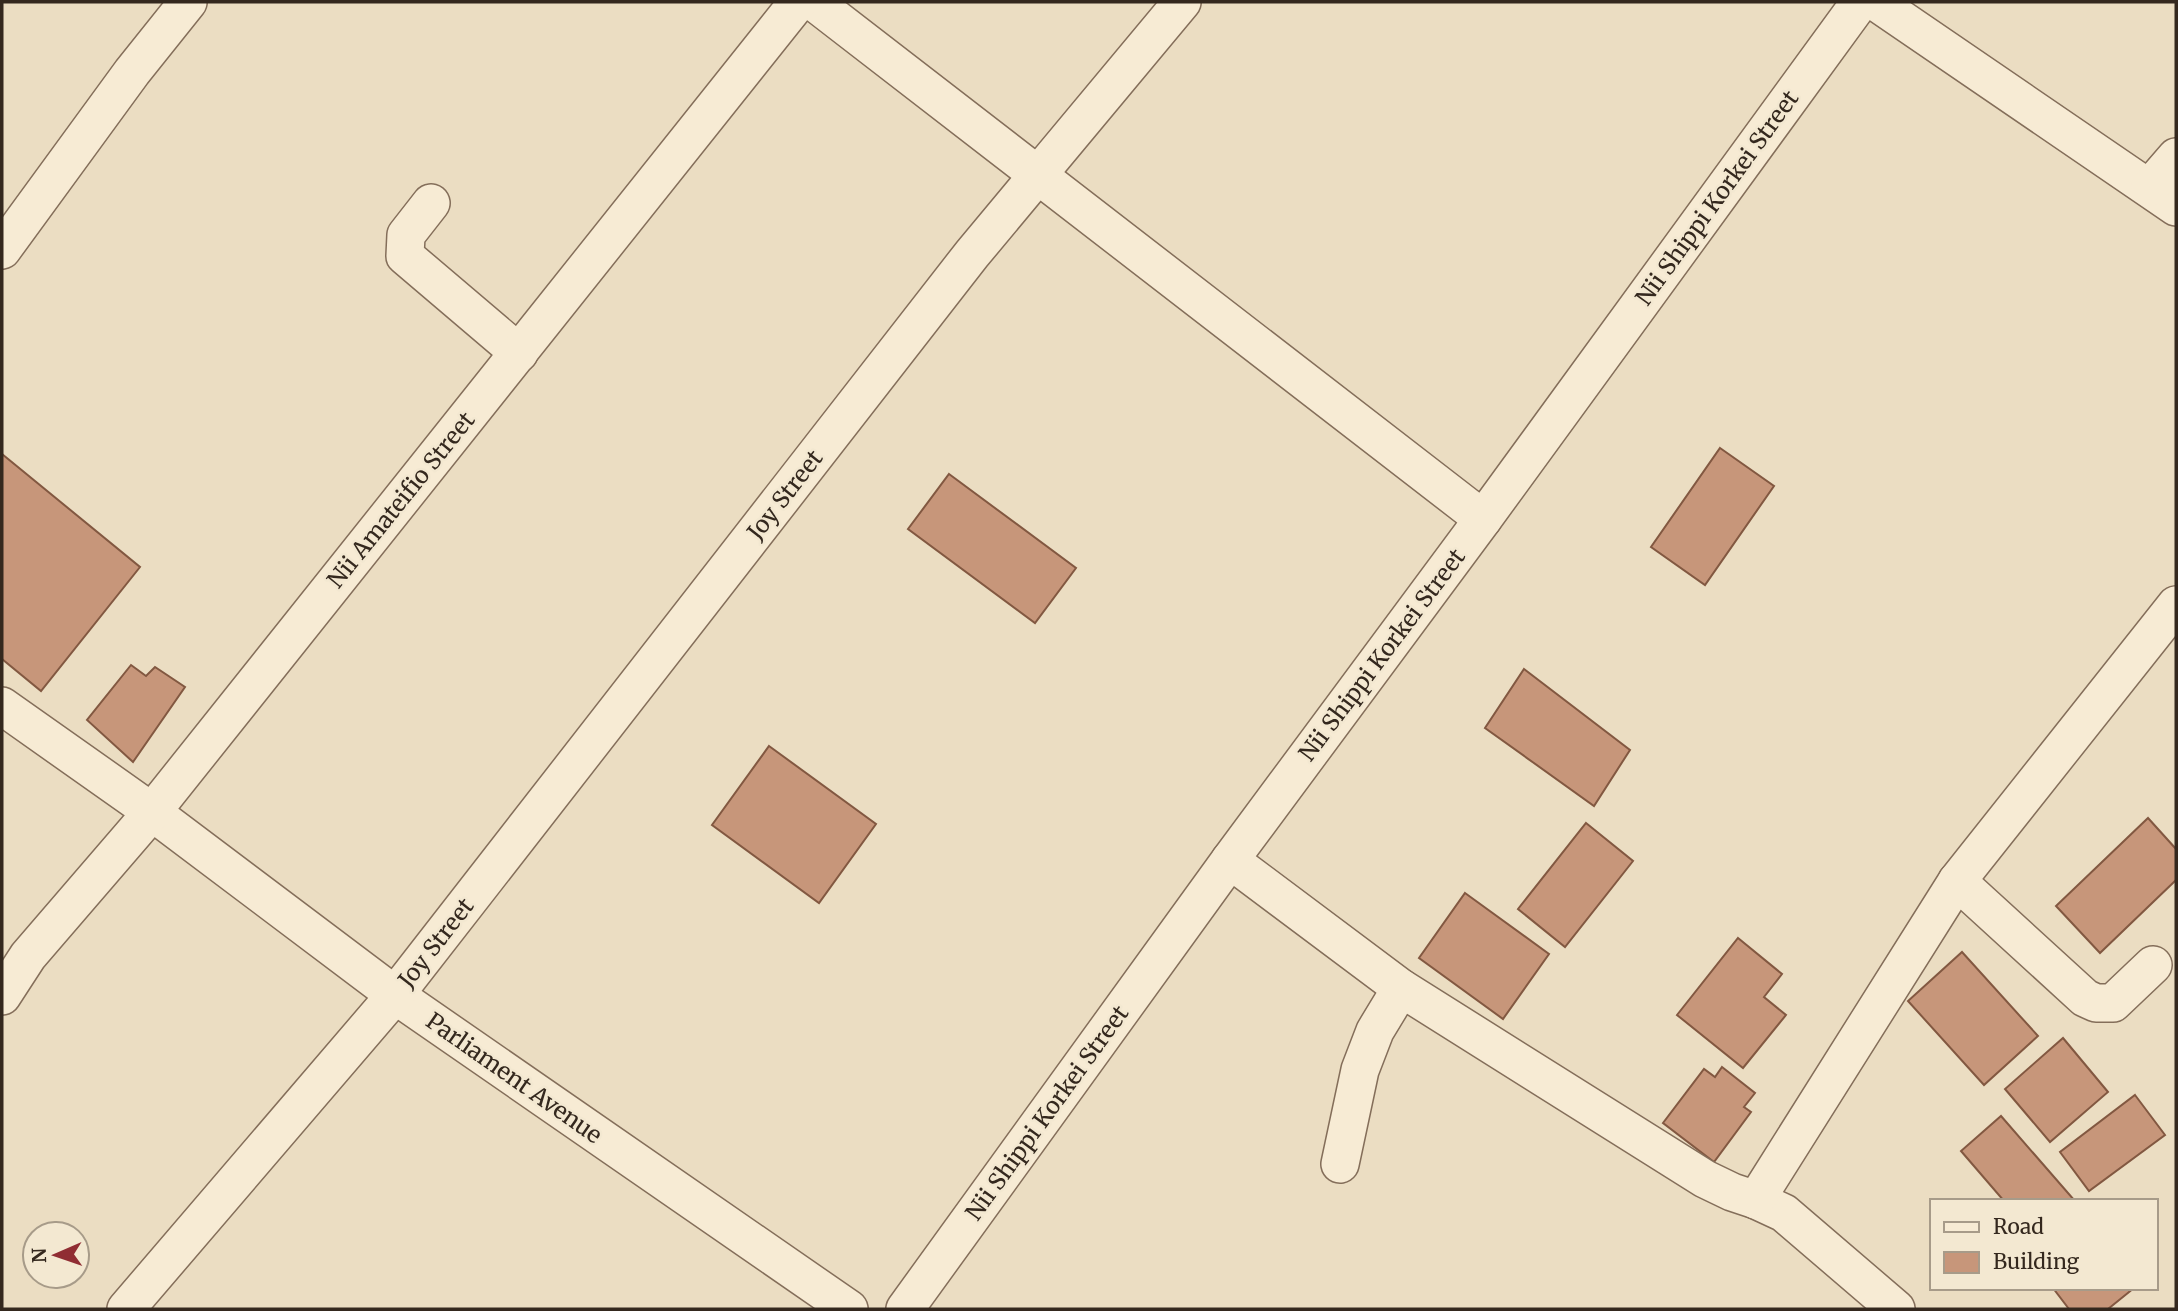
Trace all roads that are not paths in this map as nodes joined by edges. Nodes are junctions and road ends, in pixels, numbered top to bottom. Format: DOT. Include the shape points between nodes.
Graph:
graph roads {
  1 [pos="188,2"];
  2 [pos="798,2"];
  3 [pos="814,2"];
  4 [pos="1182,2"];
  5 [pos="1860,2"];
  6 [pos="1876,2"];
  7 [pos="2176,157"];
  8 [pos="1038,174"];
  9 [pos="2163,197"];
  10 [pos="431,203"];
  11 [pos="5,242"];
  12 [pos="519,353"];
  13 [pos="1483,519"];
  14 [pos="2176,605"];
  15 [pos="2,706"];
  16 [pos="152,812"];
  17 [pos="1230,860"];
  18 [pos="1957,881"];
  19 [pos="2153,965"];
  20 [pos="1401,988"];
  21 [pos="395,995"];
  22 [pos="2,996"];
  23 [pos="1340,1164"];
  24 [pos="1756,1200"];
  25 [pos="126,1309"];
  26 [pos="849,1309"];
  27 [pos="905,1309"];
  28 [pos="1896,1309"];
  1 -- 11 [label="street"];
  2 -- 12 [label="street, Nii Amateifio Street"];
  3 -- 8 [label="street"];
  4 -- 8 [label="street, Joy Street"];
  5 -- 13 [label="street, Nii Shippi Korkei Street"];
  6 -- 9 [label="street"];
  7 -- 9 [label="street"];
  8 -- 13 [label="street"];
  8 -- 21 [label="street, Joy Street"];
  10 -- 12 [label="street" via="406,235 405,256"];
  12 -- 16 [label="street, Nii Amateifio Street"];
  13 -- 17 [label="street, Nii Shippi Korkei Street"];
  14 -- 18 [label="street"];
  15 -- 16 [label="street, Parliament Avenue"];
  16 -- 21 [label="street, Parliament Avenue"];
  16 -- 22 [label="street, Nii Amateifio Street" via="28,956"];
  17 -- 20 [label="street"];
  17 -- 27 [label="street, Nii Shippi Korkei Street"];
  18 -- 19 [label="street" via="2096,1003 2113,1003"];
  18 -- 24 [label="street"];
  20 -- 23 [label="street" via="1375,1031 1360,1070"];
  20 -- 24 [label="street" via="1705,1179"];
  21 -- 25 [label="street, Joy Street"];
  21 -- 26 [label="street, Parliament Avenue"];
  24 -- 28 [label="street" via="1784,1213"];
}
